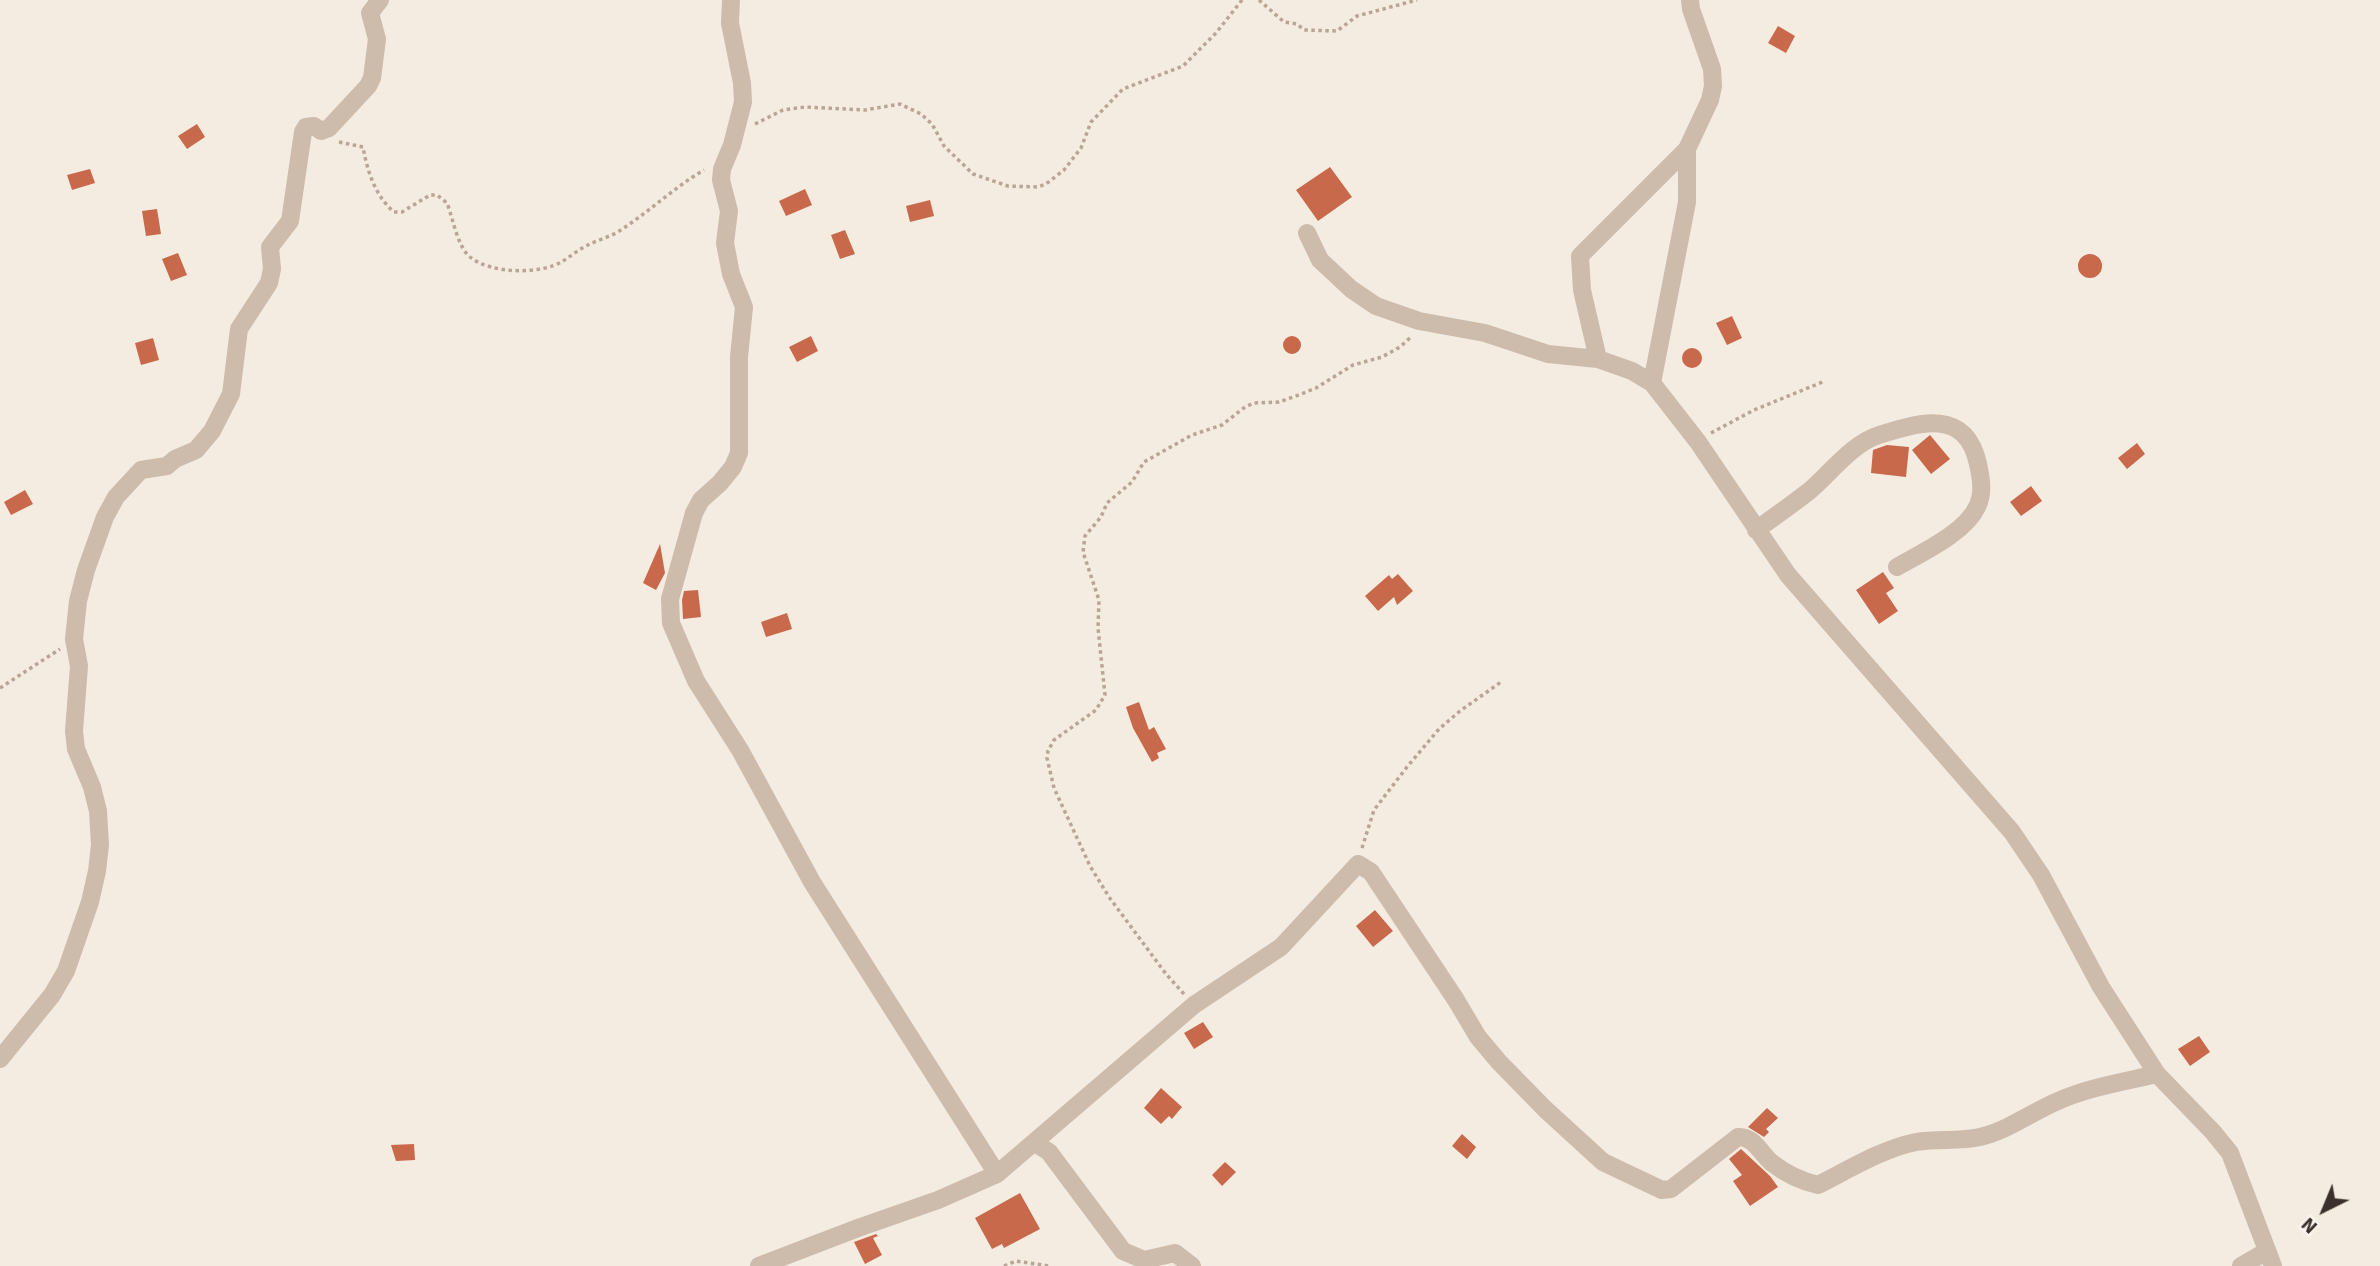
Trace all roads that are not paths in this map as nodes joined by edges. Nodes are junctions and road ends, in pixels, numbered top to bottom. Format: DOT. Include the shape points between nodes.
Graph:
graph roads {
  1 [pos="380,0"];
  2 [pos="731,0"];
  3 [pos="1690,0"];
  4 [pos="1687,149"];
  5 [pos="1307,233"];
  6 [pos="1598,359"];
  7 [pos="1652,383"];
  8 [pos="1756,530"];
  9 [pos="1897,567"];
  10 [pos="0,1059"];
  11 [pos="2157,1074"];
  12 [pos="1035,1143"];
  13 [pos="998,1174"];
  14 [pos="2270,1259"];
  15 [pos="759,1266"];
  16 [pos="1192,1266"];
  17 [pos="2241,1266"];
  1 -- 10 [label="street" via="370,13 377,39 372,78 329,128 322,131 312,125 303,132 290,221 271,244 269,283 239,329 233,384 212,431 200,447 167,466 141,470 105,517 78,601 74,639 79,666 74,731 98,811 97,872 66,971"];
  2 -- 13 [label="street" via="730,23 743,102 721,180 729,211 725,243 744,307 739,453 733,467 694,513 670,599 671,623 696,681 740,750 812,882"];
  3 -- 4 [label="street" via="1713,86"];
  4 -- 6 [label="street" via="1580,256 1582,290"];
  4 -- 7 [label="street" via="1687,202"];
  5 -- 6 [label="street" via="1320,260 1376,306 1548,354"];
  6 -- 7 [label="street"];
  7 -- 8 [label="street"];
  8 -- 9 [label="street" via="1871,439 1921,424 1952,425 1965,435 1976,455 1981,481 1978,506 1953,533"];
  8 -- 11 [label="street" via="1839,636 2012,832"];
  11 -- 12 [label="street" via="2084,1090 1981,1137 1892,1149 1818,1185 1794,1177 1770,1162 1751,1140 1738,1137 1671,1189 1662,1190 1603,1162 1499,1062 1371,872 1359,864 1281,947 1194,1005"];
  11 -- 14 [label="street" via="2230,1153"];
  12 -- 13 [label="street"];
  12 -- 16 [label="street" via="1049,1152 1123,1251 1144,1260 1175,1253"];
  13 -- 15 [label="street"];
  14 -- 17 [label="street"];
}
